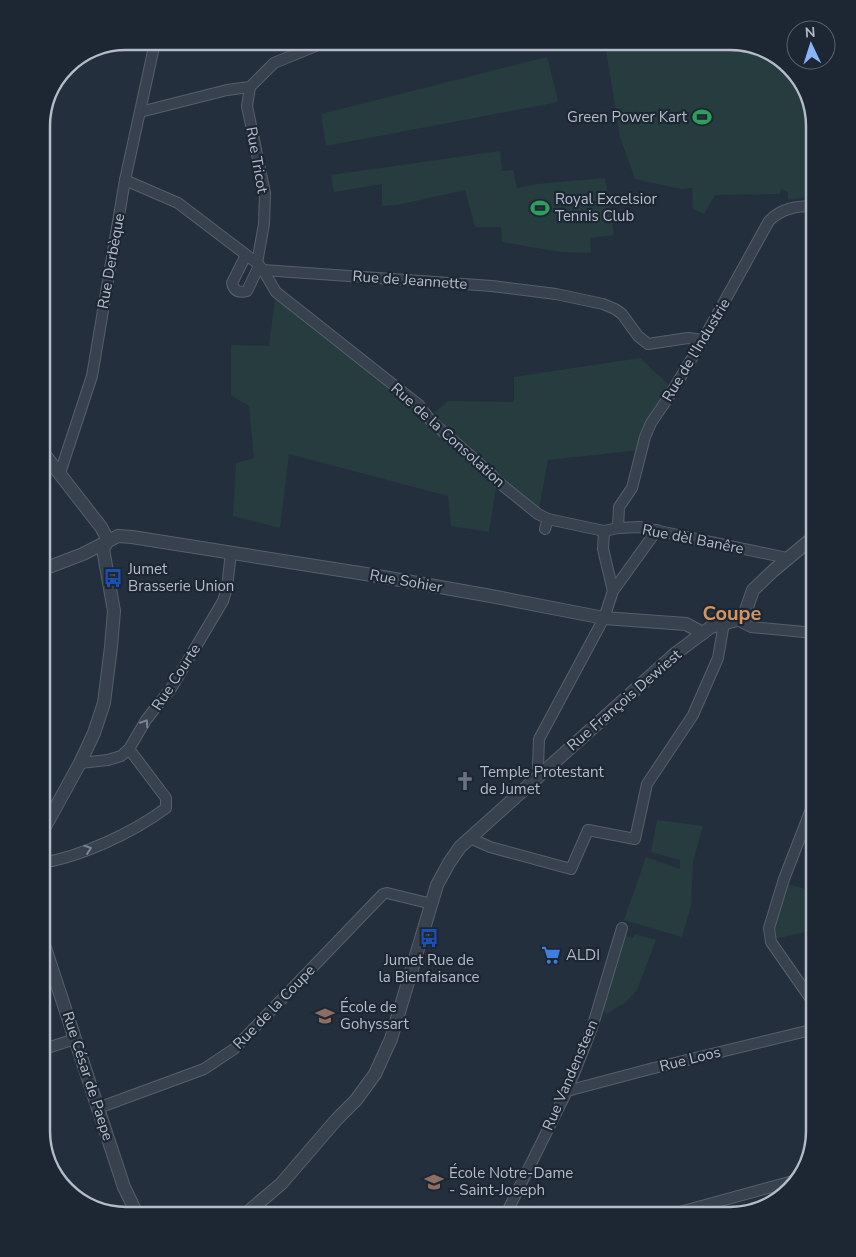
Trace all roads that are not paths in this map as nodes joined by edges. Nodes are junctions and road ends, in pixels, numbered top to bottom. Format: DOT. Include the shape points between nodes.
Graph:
graph roads {
  1 [pos="153,50"];
  2 [pos="306,50"];
  3 [pos="250,87"];
  4 [pos="140,112"];
  5 [pos="125,180"];
  6 [pos="806,206"];
  7 [pos="246,255"];
  8 [pos="260,266"];
  9 [pos="703,340"];
  10 [pos="50,461"];
  11 [pos="60,473"];
  12 [pos="546,524"];
  13 [pos="618,528"];
  14 [pos="657,530"];
  15 [pos="604,531"];
  16 [pos="108,540"];
  17 [pos="806,543"];
  18 [pos="232,552"];
  19 [pos="790,556"];
  20 [pos="50,567"];
  21 [pos="613,591"];
  22 [pos="604,618"];
  23 [pos="737,620"];
  24 [pos="724,623"];
  25 [pos="806,632"];
  26 [pos="703,633"];
  27 [pos="129,749"];
  28 [pos="80,763"];
  29 [pos="541,774"];
  30 [pos="50,818"];
  31 [pos="806,822"];
  32 [pos="470,838"];
  33 [pos="50,862"];
  34 [pos="432,904"];
  35 [pos="622,928"];
  36 [pos="50,963"];
  37 [pos="806,992"];
  38 [pos="806,1031"];
  39 [pos="75,1039"];
  40 [pos="50,1047"];
  41 [pos="566,1091"];
  42 [pos="98,1108"];
  43 [pos="785,1183"];
  44 [pos="134,1207"];
  45 [pos="254,1207"];
  46 [pos="508,1207"];
  47 [pos="698,1207"];
  1 -- 4 [label="street, Rue Derbèque"];
  2 -- 3 [label="street" via="274,63"];
  3 -- 4 [label="street"];
  3 -- 8 [label="street, Rue Tricot" via="247,106 265,193"];
  4 -- 5 [label="street, Rue Derbèque"];
  5 -- 7 [label="street" via="178,203"];
  5 -- 11 [label="street, Rue Derbèque" via="92,376"];
  6 -- 9 [label="street, Rue de l'Industrie" via="786,209 769,221"];
  7 -- 8 [label="street"];
  7 -- 8 [label="street, Rue Tricot" via="232,283 236,291 247,291"];
  8 -- 9 [label="street, Rue de Jeannette" via="556,294 615,309 648,344 688,338"];
  8 -- 12 [label="street, Rue de la Consolation" via="276,292 419,405 431,421"];
  9 -- 13 [label="street, Rue de l'Industrie" via="648,430 632,488 618,507"];
  10 -- 11 [label="street"];
  11 -- 16 [label="street"];
  12 -- 15 [label="street, Rue dèl Banêre"];
  13 -- 14 [label="street, Rue dèl Banêre"];
  13 -- 15 [label="street, Rue dèl Banêre"];
  14 -- 19 [label="street, Rue dèl Banêre" via="787,558"];
  14 -- 21 [label="street"];
  15 -- 21 [label="street" via="603,549"];
  16 -- 18 [label="street, Rue Sohier" via="118,536 132,537"];
  16 -- 20 [label="street"];
  16 -- 28 [label="street" via="104,556 114,610 108,683 94,733"];
  17 -- 19 [label="street"];
  18 -- 22 [label="street, Rue Sohier"];
  27 -- 18 [label="street, Rue Courte, one-way" via="146,720 172,687 223,601"];
  19 -- 23 [label="street" via="753,590 744,616"];
  21 -- 22 [label="street"];
  22 -- 26 [label="street, Rue Sohier" via="686,624"];
  22 -- 29 [label="street" via="539,739 538,767"];
  23 -- 24 [label="street, Rue François Dewiest"];
  23 -- 25 [label="street" via="751,627"];
  24 -- 26 [label="street, Rue François Dewiest"];
  24 -- 32 [label="street" via="718,658 693,715 647,784 635,839 588,830 571,869 490,847"];
  26 -- 29 [label="street, Rue François Dewiest" via="676,653"];
  27 -- 28 [label="street" via="121,756"];
  33 -- 27 [label="street, one-way" via="112,839 166,808 166,798"];
  28 -- 30 [label="street"];
  29 -- 32 [label="street, Rue François Dewiest"];
  31 -- 37 [label="street" via="769,928 771,942"];
  32 -- 34 [label="street, Rue François Dewiest" via="449,863"];
  34 -- 42 [label="street, Rue de la Coupe" via="383,894 234,1050 204,1070"];
  34 -- 45 [label="street, Rue François Dewiest" via="391,1038 375,1074 281,1184"];
  35 -- 41 [label="street, Rue Vandensteen" via="592,1028"];
  36 -- 39 [label="street, Rue César de Paepe"];
  38 -- 41 [label="street, Rue Loos"];
  39 -- 40 [label="street"];
  39 -- 42 [label="street, Rue César de Paepe"];
  41 -- 46 [label="street, Rue Vandensteen"];
  42 -- 44 [label="street, Rue César de Paepe"];
  43 -- 47 [label="street"];
}
